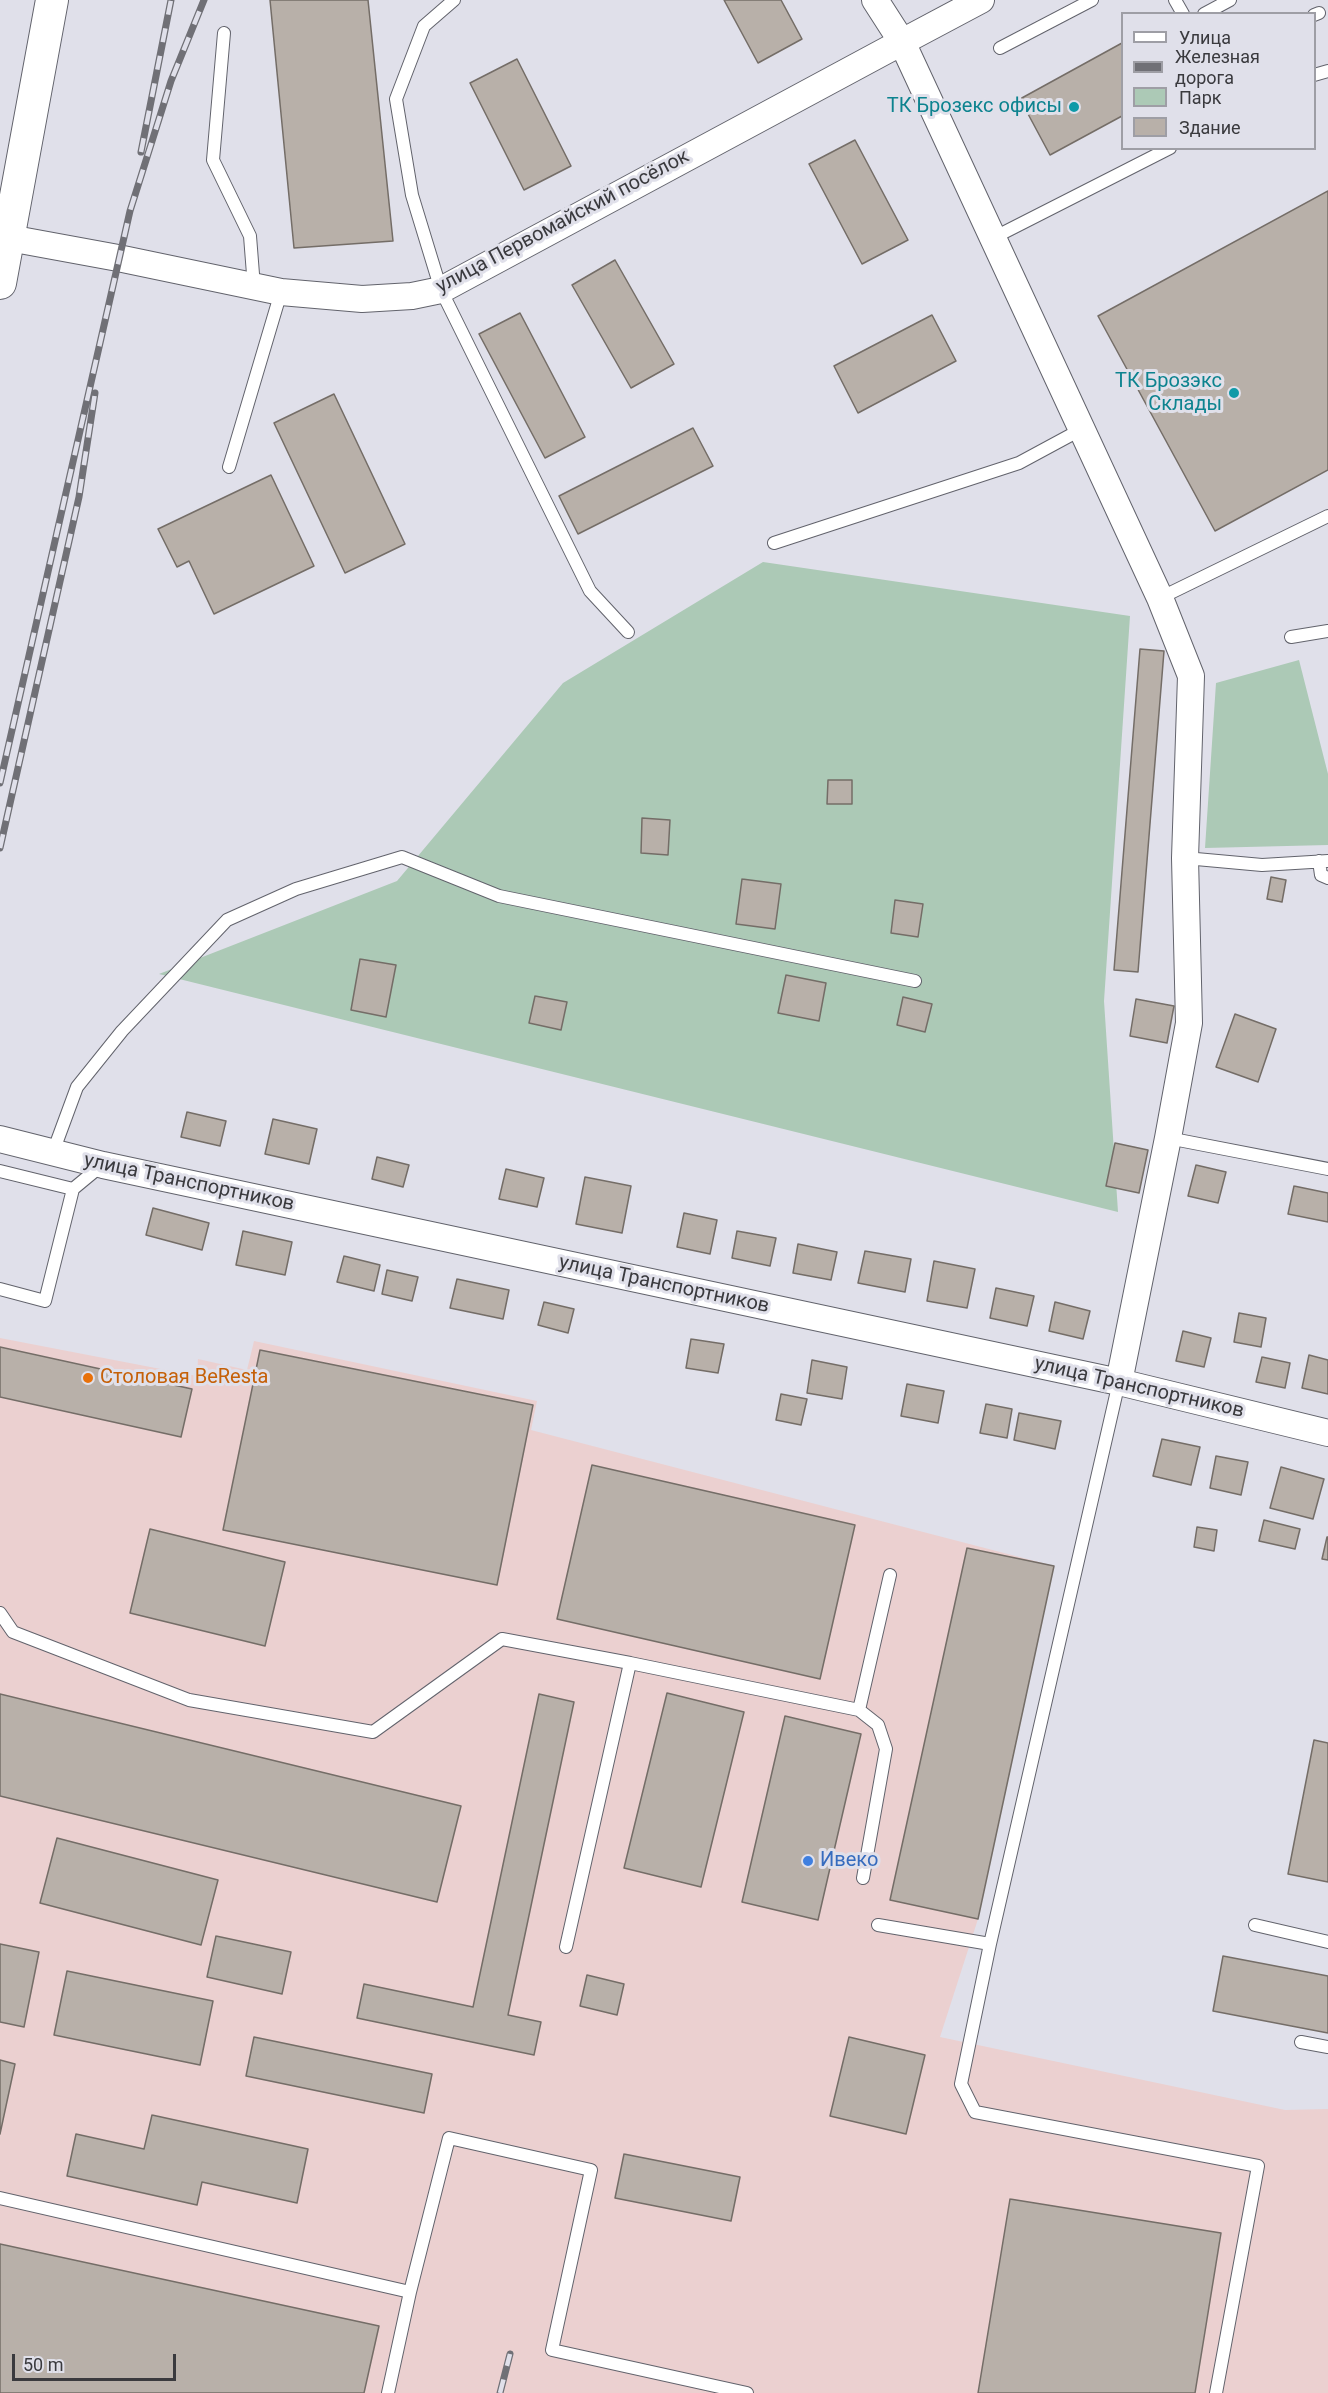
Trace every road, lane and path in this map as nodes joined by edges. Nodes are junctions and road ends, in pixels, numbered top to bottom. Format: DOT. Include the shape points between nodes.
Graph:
graph roads {
  1 [pos="52,0"];
  2 [pos="454,0"];
  3 [pos="875,0"];
  4 [pos="981,0"];
  5 [pos="1092,0"];
  6 [pos="1230,0"];
  7 [pos="1208,12"];
  8 [pos="224,33"];
  9 [pos="902,42"];
  10 [pos="1000,48"];
  11 [pos="1166,150"];
  12 [pos="9,238"];
  13 [pos="993,238"];
  14 [pos="0,283"];
  15 [pos="254,287"];
  16 [pos="441,290"];
  17 [pos="281,292"];
  18 [pos="1082,429"];
  19 [pos="229,467"];
  20 [pos="1328,516"];
  21 [pos="774,543"];
  22 [pos="1160,598"];
  23 [pos="1328,631"];
  24 [pos="628,632"];
  25 [pos="1291,637"];
  26 [pos="1185,858"];
  27 [pos="1323,861"];
  28 [pos="1328,878"];
  29 [pos="915,981"];
  30 [pos="1168,1138"];
  31 [pos="0,1139"];
  32 [pos="52,1152"];
  33 [pos="103,1165"];
  34 [pos="1328,1169"];
  35 [pos="0,1171"];
  36 [pos="73,1189"];
  37 [pos="0,1289"];
  38 [pos="1119,1382"];
  39 [pos="1328,1433"];
  40 [pos="890,1575"];
  41 [pos="0,1613"];
  42 [pos="630,1663"];
  43 [pos="859,1710"];
  44 [pos="863,1878"];
  45 [pos="878,1925"];
  46 [pos="1255,1925"];
  47 [pos="1328,1942"];
  48 [pos="990,1944"];
  49 [pos="566,1947"];
  50 [pos="1301,2042"];
  51 [pos="1328,2047"];
  52 [pos="0,2198"];
  53 [pos="410,2292"];
  54 [pos="388,2393"];
  55 [pos="747,2393"];
  56 [pos="1216,2393"];
  1 -- 12 [label="street"];
  2 -- 16 [label="lane" via="424,26 396,99 412,195"];
  3 -- 9 [label="street"];
  4 -- 9 [label="street, улица Первомайский посёлок"];
  5 -- 10 [label="lane"];
  6 -- 7 [label="lane"];
  8 -- 15 [label="lane" via="213,160 250,236"];
  9 -- 13 [label="street"];
  9 -- 16 [label="street, улица Первомайский посёлок"];
  11 -- 13 [label="lane"];
  12 -- 14 [label="street"];
  12 -- 15 [label="street, улица Первомайский посёлок"];
  13 -- 18 [label="street"];
  15 -- 17 [label="street, улица Первомайский посёлок"];
  16 -- 17 [label="street, улица Первомайский посёлок" via="362,299"];
  16 -- 24 [label="lane" via="590,591"];
  17 -- 19 [label="lane"];
  18 -- 21 [label="lane" via="1019,463"];
  18 -- 22 [label="street"];
  20 -- 22 [label="lane"];
  22 -- 26 [label="street" via="1191,676"];
  23 -- 25 [label="lane"];
  26 -- 27 [label="lane" via="1262,865"];
  26 -- 30 [label="street" via="1189,1023"];
  27 -- 28 [label="lane" via="1321,875"];
  29 -- 32 [label="lane" via="499,896 402,857 296,889 226,920 122,1030 76,1087"];
  30 -- 34 [label="lane"];
  30 -- 38 [label="street"];
  31 -- 32 [label="street, улица Транспортников"];
  32 -- 33 [label="street, улица Транспортников"];
  33 -- 36 [label="lane"];
  33 -- 38 [label="street, улица Транспортников"];
  35 -- 36 [label="lane"];
  36 -- 37 [label="lane" via="45,1301"];
  38 -- 39 [label="street, улица Транспортников"];
  38 -- 48 [label="lane"];
  40 -- 43 [label="lane"];
  41 -- 42 [label="lane" via="13,1632 189,1700 373,1732 502,1639"];
  42 -- 43 [label="lane"];
  42 -- 49 [label="lane"];
  43 -- 44 [label="lane" via="878,1725 886,1749"];
  45 -- 48 [label="lane"];
  46 -- 47 [label="lane"];
  48 -- 56 [label="lane" via="961,2084 975,2112 1258,2166"];
  50 -- 51 [label="lane"];
  52 -- 53 [label="lane"];
  53 -- 54 [label="lane"];
  53 -- 55 [label="lane" via="449,2138 591,2170 552,2350"];
}
